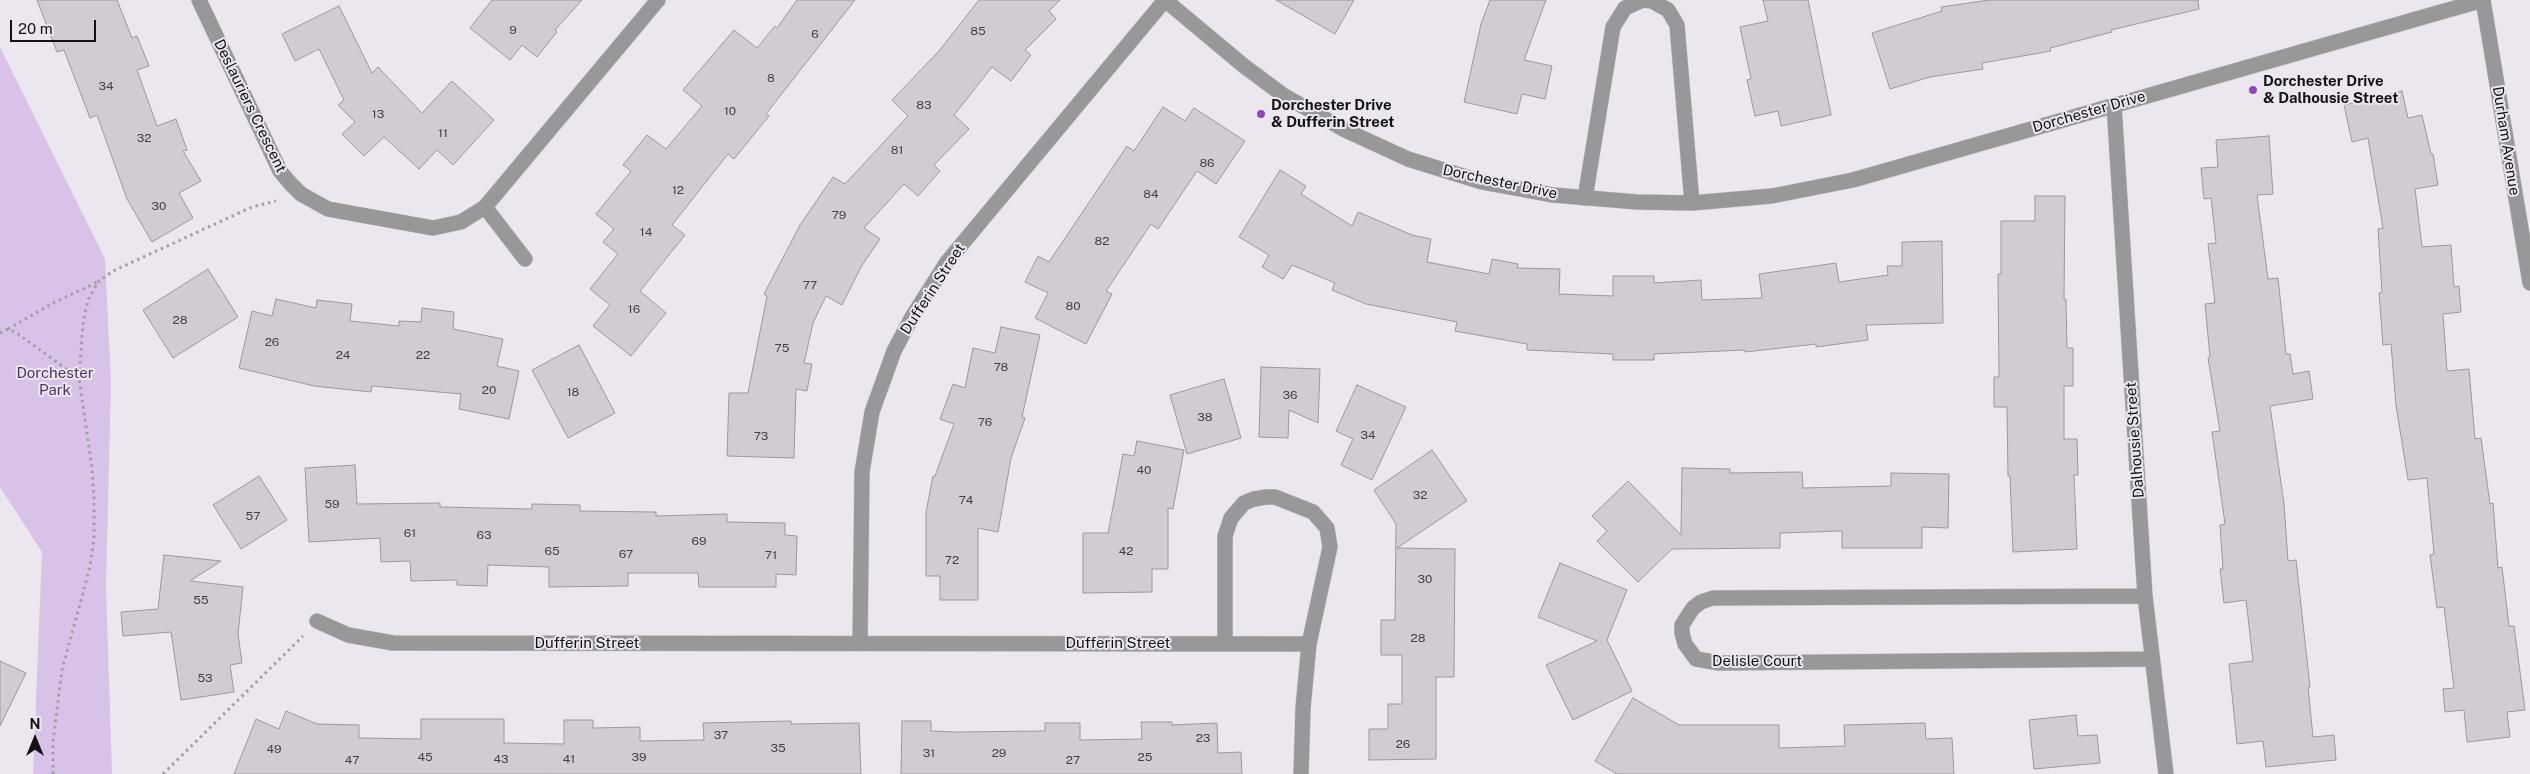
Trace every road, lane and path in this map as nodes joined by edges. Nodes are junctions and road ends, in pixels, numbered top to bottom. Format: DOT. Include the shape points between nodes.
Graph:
graph roads {
  1 [pos="199,0"];
  2 [pos="658,0"];
  3 [pos="1165,0"];
  4 [pos="2483,0"];
  5 [pos="2451,4"];
  6 [pos="2114,105"];
  7 [pos="301,194"];
  8 [pos="1585,198"];
  9 [pos="1692,202"];
  10 [pos="485,207"];
  11 [pos="525,259"];
  12 [pos="98,282"];
  13 [pos="2530,283"];
  14 [pos="8,329"];
  15 [pos="0,333"];
  16 [pos="79,378"];
  17 [pos="2145,596"];
  18 [pos="317,621"];
  19 [pos="1225,643"];
  20 [pos="860,644"];
  21 [pos="1309,644"];
  22 [pos="2152,659"];
  23 [pos="53,774"];
  24 [pos="163,774"];
  25 [pos="1301,774"];
  26 [pos="2166,774"];
  1 -- 7 [label="street, Deslauriers Crescent" via="280,171"];
  2 -- 10 [label="street, Deslauriers Crescent"];
  3 -- 8 [label="street, Dorchester Drive" via="1263,81 1345,130 1408,159 1446,172 1519,190"];
  3 -- 20 [label="street, Dufferin Street" via="947,262 894,351 872,412 862,472"];
  4 -- 5 [label="street, Dorchester Drive"];
  4 -- 13 [label="street, Durham Avenue"];
  5 -- 6 [label="street, Dorchester Drive"];
  6 -- 9 [label="street, Dorchester Drive" via="1836,184 1772,196"];
  6 -- 17 [label="street, Dalhousie Street"];
  7 -- 10 [label="street, Deslauriers Crescent" via="328,209 349,215 433,228 461,222"];
  7 -- 12 [label="path" via="252,207 113,271"];
  8 -- 9 [label="street, Dorchester Drive"];
  8 -- 9 [label="street" via="1613,27 1626,8 1644,0 1662,5 1677,25"];
  10 -- 11 [label="street"];
  12 -- 14 [label="path"];
  12 -- 16 [label="path" via="88,300 83,324"];
  14 -- 15 [label="path"];
  14 -- 16 [label="path"];
  16 -- 23 [label="path" via="92,468 94,538 90,568 62,670 53,741"];
  17 -- 22 [label="street, Dalhousie Street"];
  17 -- 22 [label="street, Delisle Court" via="1713,598 1693,608 1682,625 1682,633 1685,644 1696,659 1719,663"];
  18 -- 20 [label="street, Dufferin Street" via="348,635 393,643"];
  18 -- 24 [label="path"];
  19 -- 20 [label="street, Dufferin Street"];
  19 -- 21 [label="street, Dufferin Street"];
  19 -- 21 [label="street" via="1227,527 1244,504 1254,499 1275,497 1313,512 1324,522 1329,536 1328,559"];
  21 -- 25 [label="street"];
  22 -- 26 [label="street, Dalhousie Street"];
}
